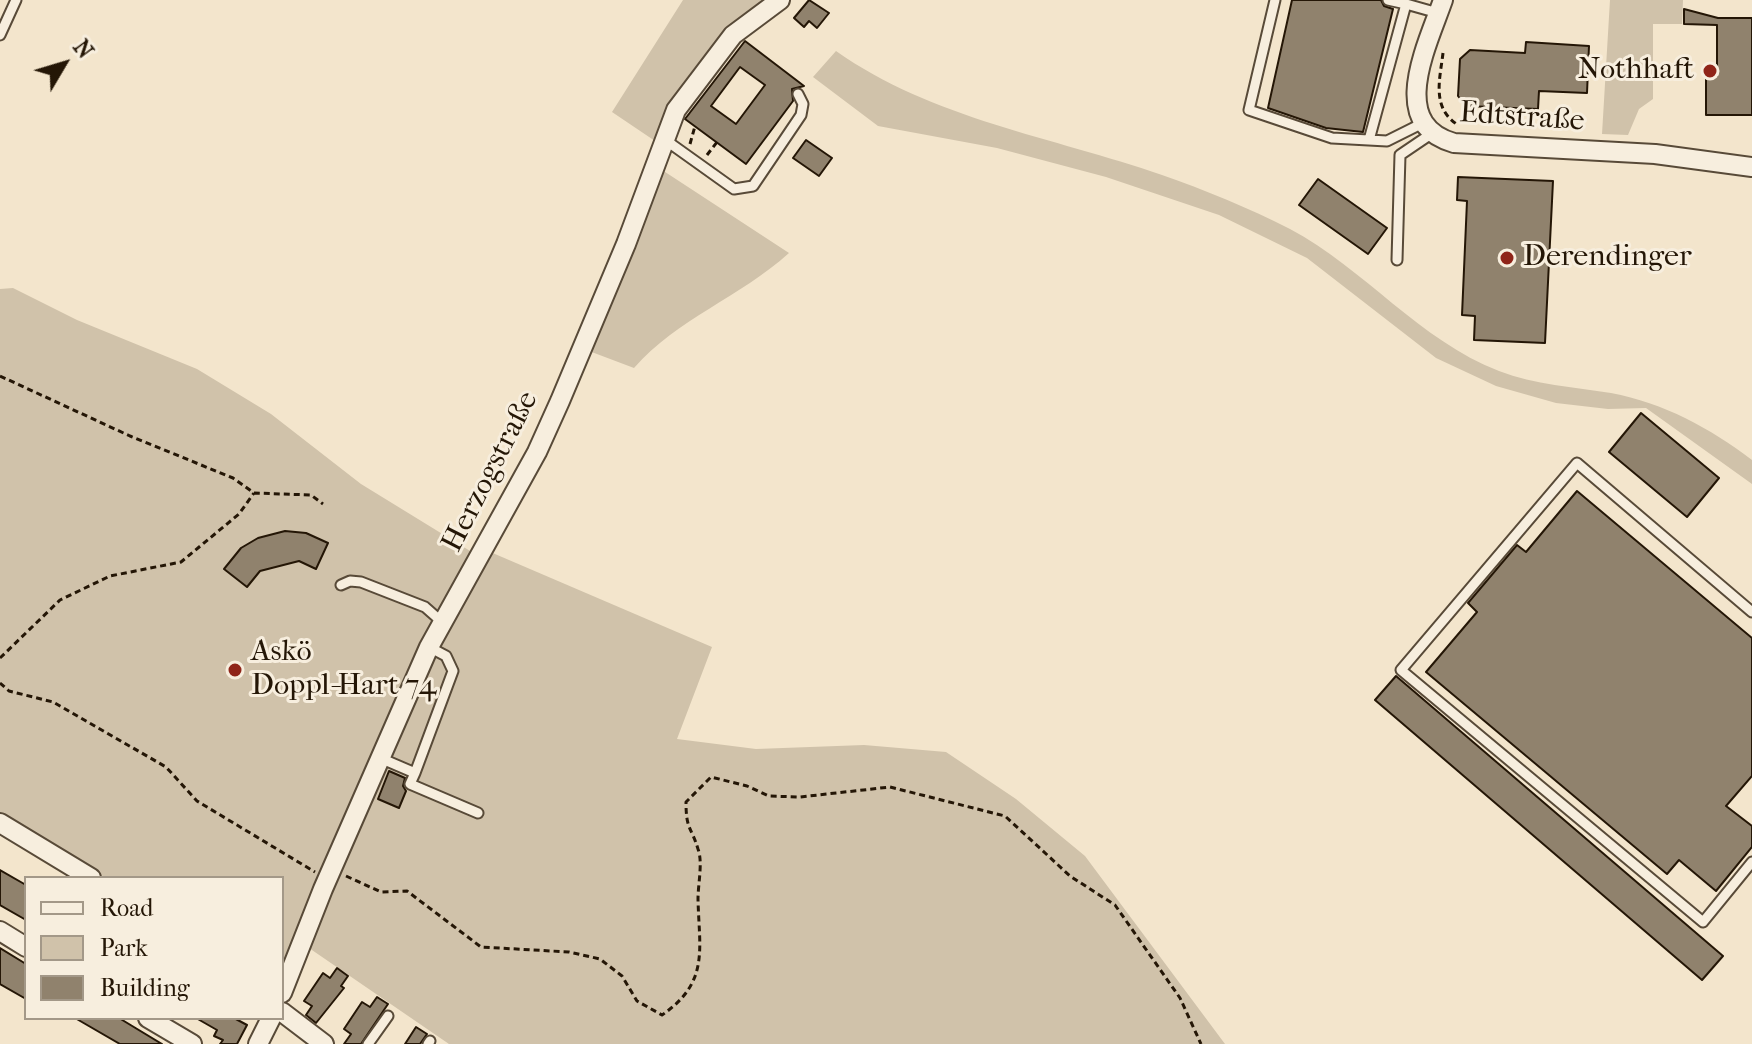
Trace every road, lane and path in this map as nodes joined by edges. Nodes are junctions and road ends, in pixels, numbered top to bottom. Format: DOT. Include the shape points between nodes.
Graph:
graph roads {
  1 [pos="16,0"];
  2 [pos="780,0"];
  3 [pos="1275,0"];
  4 [pos="1388,0"];
  5 [pos="1406,4"];
  6 [pos="1441,6"];
  7 [pos="0,35"];
  8 [pos="1446,40"];
  9 [pos="798,94"];
  10 [pos="695,126"];
  11 [pos="1426,129"];
  12 [pos="1469,129"];
  13 [pos="664,139"];
  14 [pos="1369,140"];
  15 [pos="717,142"];
  16 [pos="687,155"];
  17 [pos="700,165"];
  18 [pos="1752,167"];
  19 [pos="1397,260"];
  20 [pos="0,376"];
  21 [pos="254,493"];
  22 [pos="323,504"];
  23 [pos="341,585"];
  24 [pos="1752,612"];
  25 [pos="443,622"];
  26 [pos="429,647"];
  27 [pos="0,658"];
  28 [pos="0,683"];
  29 [pos="380,758"];
  30 [pos="415,773"];
  31 [pos="478,813"];
  32 [pos="0,823"];
  33 [pos="1752,862"];
  34 [pos="329,875"];
  35 [pos="88,876"];
  36 [pos="0,931"];
  37 [pos="24,946"];
  38 [pos="284,988"];
  39 [pos="284,1014"];
  40 [pos="388,1016"];
  41 [pos="151,1020"];
  42 [pos="270,1020"];
  43 [pos="192,1044"];
  44 [pos="258,1044"];
  45 [pos="324,1044"];
  46 [pos="368,1044"];
  47 [pos="1201,1044"];
  1 -- 7 [label="lane"];
  2 -- 13 [label="street, Herzogstraße" via="733,35 676,110"];
  3 -- 14 [label="lane" via="1249,110 1332,138"];
  4 -- 5 [label="lane"];
  5 -- 6 [label="lane"];
  5 -- 14 [label="lane"];
  6 -- 11 [label="street, Edtstraße" via="1415,99"];
  8 -- 12 [label="path" via="1440,104 1453,122"];
  9 -- 17 [label="lane" via="801,115 753,186 734,189"];
  10 -- 16 [label="path"];
  11 -- 14 [label="lane" via="1387,141"];
  11 -- 18 [label="street, Edtstraße" via="1454,143 1655,154"];
  11 -- 19 [label="lane" via="1400,155"];
  13 -- 16 [label="lane"];
  13 -- 25 [label="street, Herzogstraße" via="626,244 543,439"];
  15 -- 17 [label="path"];
  16 -- 17 [label="lane"];
  20 -- 21 [label="path" via="222,472"];
  21 -- 22 [label="path" via="311,495"];
  21 -- 27 [label="path" via="239,514 181,562 110,576 60,600"];
  23 -- 25 [label="lane" via="361,582 425,607"];
  24 -- 33 [label="lane" via="1577,463 1401,670 1703,922"];
  25 -- 26 [label="street, Herzogstraße"];
  26 -- 29 [label="street, Herzogstraße"];
  26 -- 30 [label="lane" via="446,656 453,671"];
  28 -- 34 [label="path" via="9,691 53,702 166,767 197,801"];
  29 -- 30 [label="lane"];
  29 -- 34 [label="street, Herzogstraße"];
  30 -- 31 [label="lane" via="410,784"];
  32 -- 35 [label="street"];
  34 -- 38 [label="street, Herzogstraße"];
  34 -- 47 [label="path" via="381,892 407,891 481,947 600,959 622,976 637,1001 662,1015 684,1000 698,971 703,939 699,850 686,827 686,802 711,777 769,796 890,787 1005,816 1070,876 1115,905 1180,998"];
  36 -- 37 [label="street"];
  39 -- 45 [label="street"];
  40 -- 46 [label="lane"];
  41 -- 43 [label="street"];
  42 -- 44 [label="street"];
}
